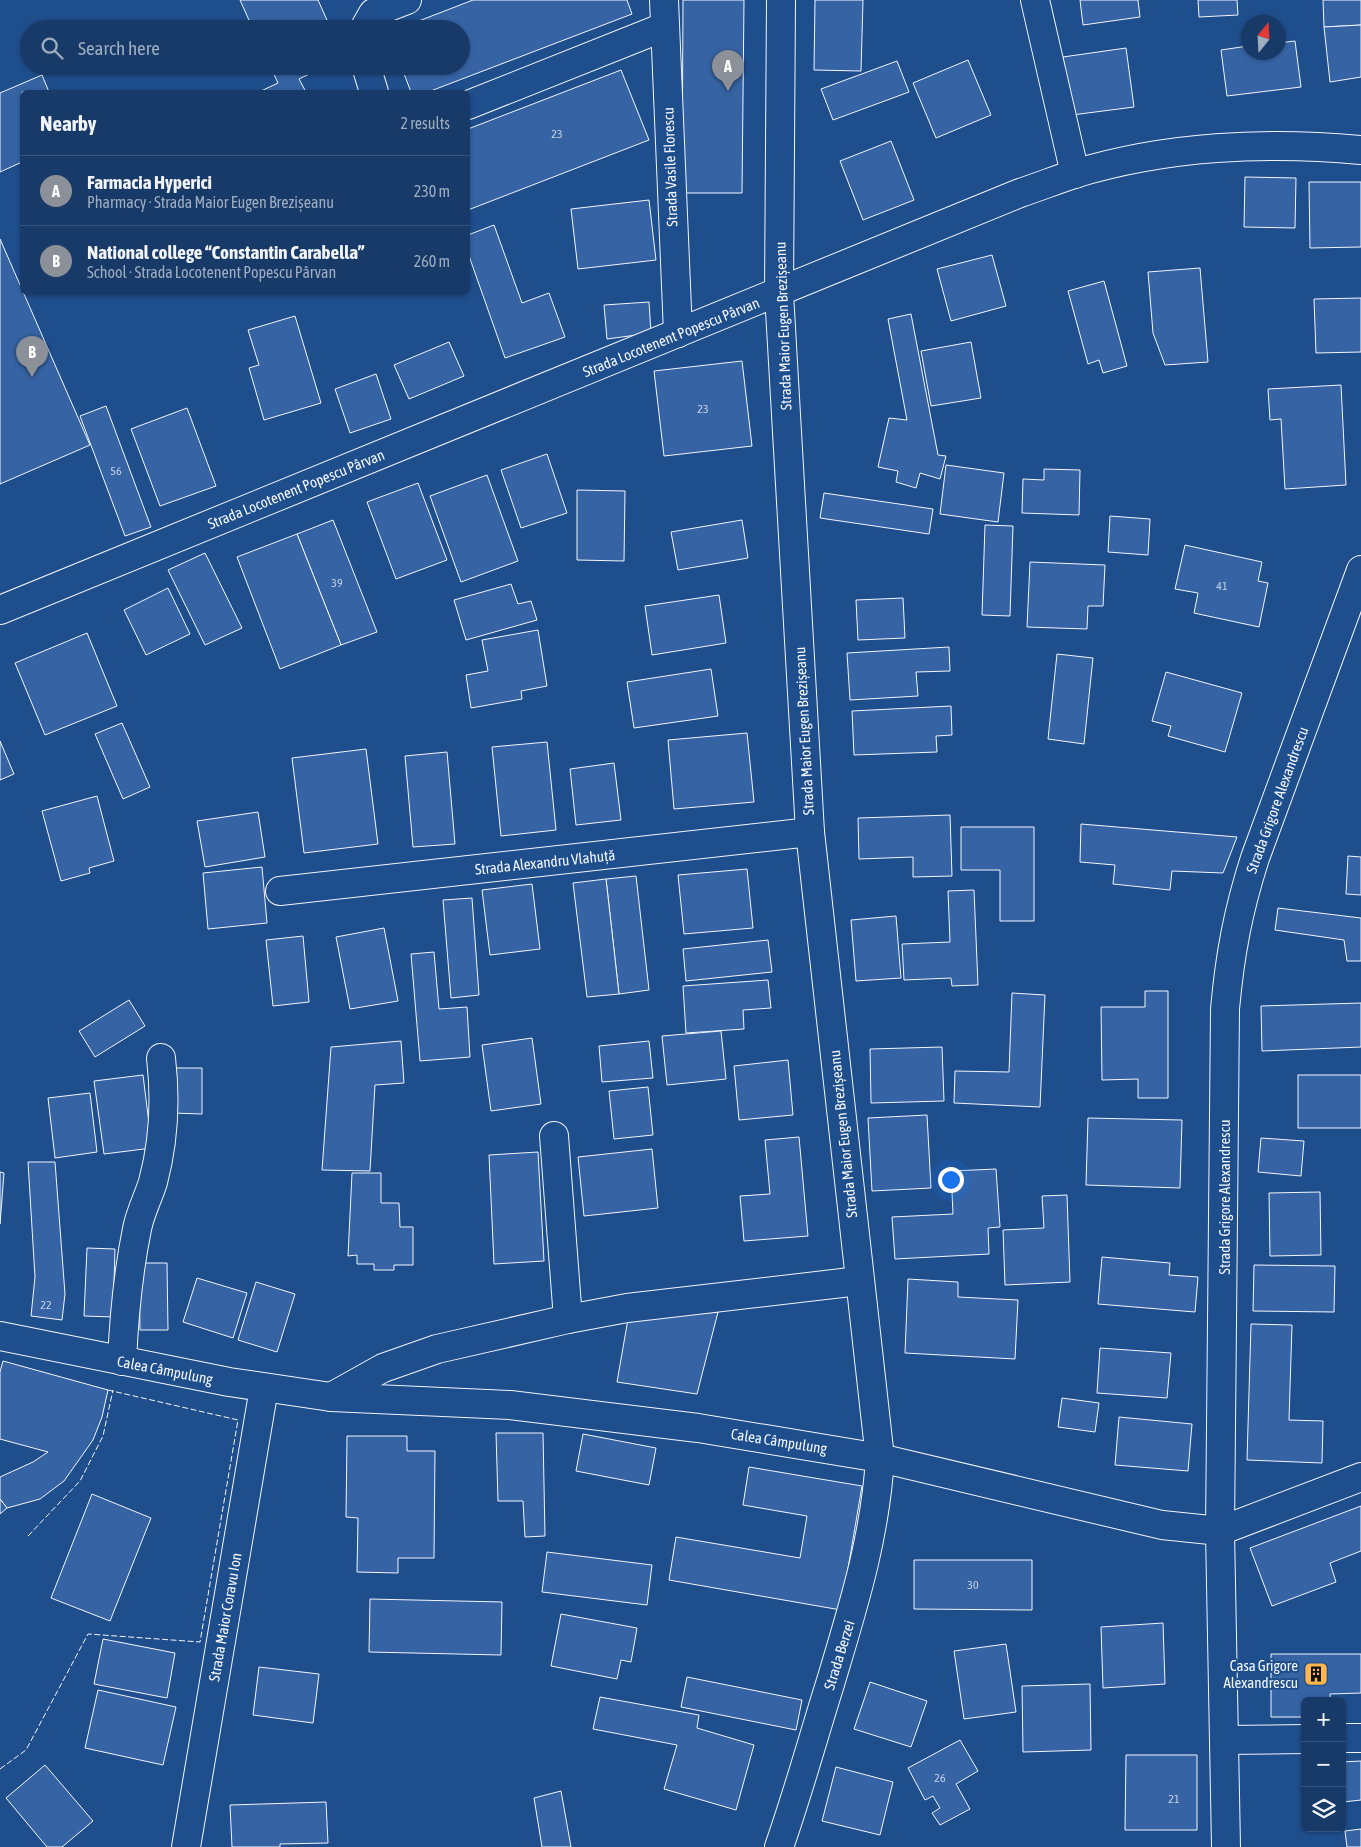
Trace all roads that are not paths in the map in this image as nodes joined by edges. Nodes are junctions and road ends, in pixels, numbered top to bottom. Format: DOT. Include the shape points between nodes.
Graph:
graph roads {
  1 [pos="407,0"];
  2 [pos="664,0"];
  3 [pos="781,0"];
  4 [pos="1035,0"];
  5 [pos="369,20"];
  6 [pos="664,27"];
  7 [pos="369,75"];
  8 [pos="373,90"];
  9 [pos="470,104"];
  10 [pos="1361,150"];
  11 [pos="1075,174"];
  12 [pos="779,293"];
  13 [pos="678,333"];
  14 [pos="1361,570"];
  15 [pos="0,610"];
  16 [pos="810,832"];
  17 [pos="280,891"];
  18 [pos="161,1058"];
  19 [pos="554,1136"];
  20 [pos="859,1281"];
  21 [pos="568,1319"];
  22 [pos="0,1336"];
  23 [pos="122,1361"];
  24 [pos="264,1388"];
  25 [pos="331,1397"];
  26 [pos="880,1458"];
  27 [pos="1361,1477"];
  28 [pos="1220,1531"];
  29 [pos="1346,1738"];
  30 [pos="1361,1738"];
  31 [pos="1301,1739"];
  32 [pos="1224,1740"];
  33 [pos="186,1847"];
  34 [pos="779,1847"];
  35 [pos="1226,1847"];
  1 -- 5 [label="street" via="373,13"];
  2 -- 6 [label="street, Strada Vasile Florescu"];
  3 -- 12 [label="street, Strada Maior Eugen Brezișeanu"];
  4 -- 11 [label="street"];
  6 -- 9 [label="street"];
  6 -- 13 [label="street, Strada Vasile Florescu"];
  7 -- 8 [label="street"];
  10 -- 11 [label="street, Strada Locotenent Popescu Pârvan" via="1254,147 1193,151"];
  11 -- 12 [label="street, Strada Locotenent Popescu Pârvan" via="1020,193"];
  12 -- 13 [label="street, Strada Locotenent Popescu Pârvan"];
  12 -- 16 [label="street, Strada Maior Eugen Brezișeanu"];
  13 -- 15 [label="street, Strada Locotenent Popescu Pârvan"];
  14 -- 28 [label="street, Strada Grigore Alexandrescu" via="1254,858 1230,951 1225,1009"];
  16 -- 17 [label="street, Strada Alexandru Vlahuță"];
  16 -- 20 [label="street, Strada Maior Eugen Brezișeanu"];
  18 -- 23 [label="street" via="165,1098 163,1136 131,1257"];
  19 -- 21 [label="street"];
  20 -- 21 [label="street" via="627,1308"];
  20 -- 26 [label="street, Strada Maior Eugen Brezișeanu"];
  21 -- 25 [label="street" via="438,1349 384,1368"];
  22 -- 23 [label="street, Calea Câmpulung"];
  23 -- 24 [label="street, Calea Câmpulung"];
  24 -- 25 [label="street, Calea Câmpulung"];
  24 -- 33 [label="street, Strada Maior Coravu Ion"];
  25 -- 26 [label="street, Calea Câmpulung" via="549,1409 698,1428"];
  26 -- 28 [label="street, Calea Câmpulung" via="1162,1525"];
  26 -- 34 [label="street, Strada Berzei" via="868,1551"];
  27 -- 28 [label="street"];
  28 -- 32 [label="street, Strada Grigore Alexandrescu"];
  29 -- 30 [label="street"];
  31 -- 32 [label="street"];
  32 -- 35 [label="street, Strada Grigore Alexandrescu"];
}
